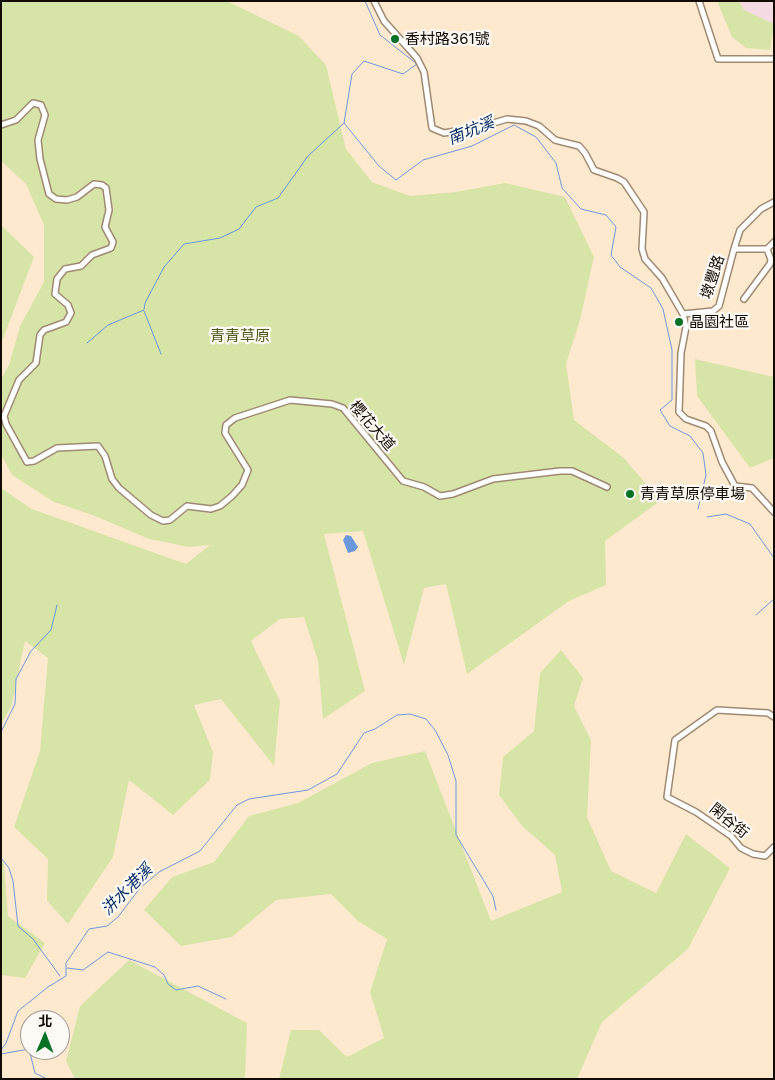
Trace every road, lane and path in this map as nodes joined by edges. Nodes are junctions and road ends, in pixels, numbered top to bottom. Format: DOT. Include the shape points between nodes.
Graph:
graph roads {
  1 [pos="374,1"];
  2 [pos="699,1"];
  3 [pos="774,59"];
  4 [pos="1,124"];
  5 [pos="774,202"];
  6 [pos="774,242"];
  7 [pos="734,249"];
  8 [pos="767,249"];
  9 [pos="744,299"];
  10 [pos="683,314"];
  11 [pos="607,487"];
  12 [pos="774,512"];
  13 [pos="774,717"];
  14 [pos="774,847"];
  1 -- 10 [label="street" via="384,21 417,58 424,72 432,128 444,133 507,119 526,121 539,126 555,140 579,146 594,170 624,182 644,212 644,259 662,278"];
  2 -- 3 [label="street" via="718,59"];
  4 -- 11 [label="street, 櫻花大道" via="16,120 33,102 41,105 45,115 39,134 40,159 49,194 66,200 77,197 94,184 106,188 109,210 105,227 113,242 111,248 92,255 81,266 65,269 57,279 55,294 68,305 71,313 66,322 44,330 40,335 36,363 19,380 4,416 27,462 57,448 98,446 119,488 151,515 170,520 187,506 205,510 220,506 242,485 248,470 226,434 226,425 235,418 274,404 301,400 343,408 404,481 440,496 493,479 560,471 572,471"];
  5 -- 7 [label="street, 墩豐路" via="761,209 740,230"];
  6 -- 8 [label="street"];
  7 -- 8 [label="street, 墩豐路"];
  7 -- 10 [label="street, 墩豐路" via="719,306 713,311"];
  8 -- 9 [label="street" via="770,264"];
  10 -- 12 [label="street" via="686,327 681,353 679,412 686,419 706,426 735,486 752,488"];
  13 -- 14 [label="street, 閑谷街" via="762,712 717,710 675,740 666,796 731,836 740,848 765,856"];
}
